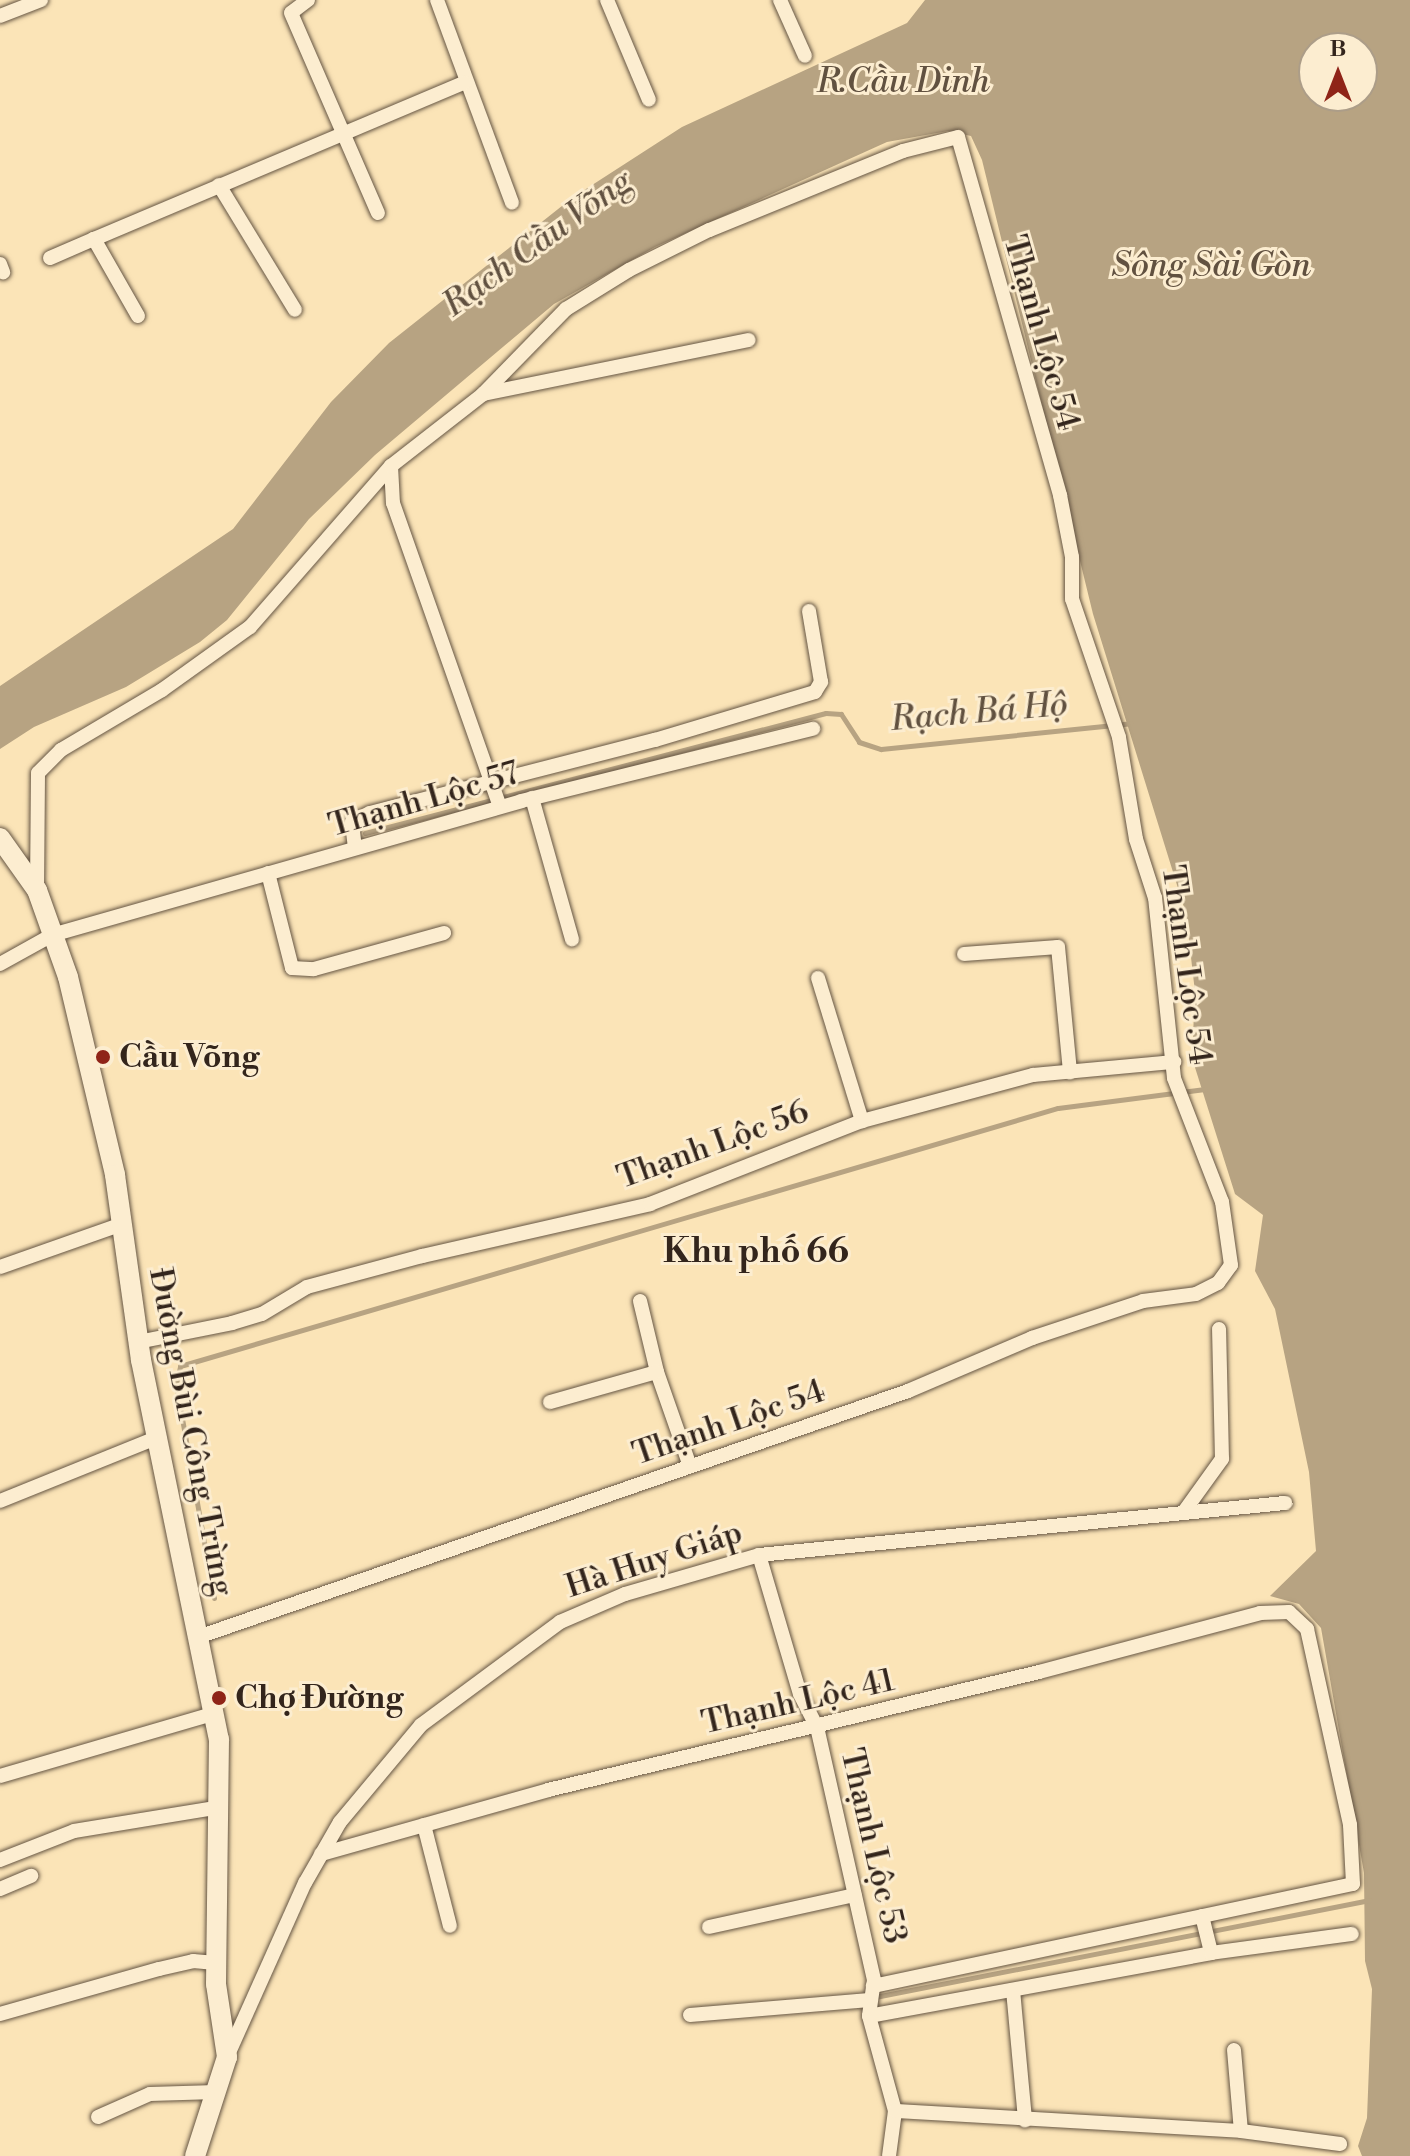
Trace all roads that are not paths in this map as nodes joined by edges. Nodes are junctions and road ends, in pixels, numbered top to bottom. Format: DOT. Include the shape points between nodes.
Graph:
graph roads {
  1 [pos="41,0"];
  2 [pos="308,0"];
  3 [pos="437,0"];
  4 [pos="607,0"];
  5 [pos="780,0"];
  6 [pos="0,16"];
  7 [pos="805,56"];
  8 [pos="464,83"];
  9 [pos="649,100"];
  10 [pos="346,136"];
  11 [pos="219,185"];
  12 [pos="512,203"];
  13 [pos="378,213"];
  14 [pos="94,239"];
  15 [pos="50,258"];
  16 [pos="295,310"];
  17 [pos="138,316"];
  18 [pos="749,340"];
  19 [pos="483,394"];
  20 [pos="391,466"];
  21 [pos="809,611"];
  22 [pos="813,729"];
  23 [pos="492,784"];
  24 [pos="532,798"];
  25 [pos="500,807"];
  26 [pos="0,838"];
  27 [pos="355,848"];
  28 [pos="268,873"];
  29 [pos="37,890"];
  30 [pos="444,933"];
  31 [pos="52,935"];
  32 [pos="572,939"];
  33 [pos="964,954"];
  34 [pos="0,964"];
  35 [pos="818,978"];
  36 [pos="1174,1062"];
  37 [pos="1070,1072"];
  38 [pos="862,1121"];
  39 [pos="122,1224"];
  40 [pos="0,1267"];
  41 [pos="640,1301"];
  42 [pos="1219,1329"];
  43 [pos="138,1342"];
  44 [pos="657,1372"];
  45 [pos="550,1402"];
  46 [pos="156,1438"];
  47 [pos="690,1466"];
  48 [pos="0,1501"];
  49 [pos="1285,1503"];
  50 [pos="1183,1513"];
  51 [pos="759,1555"];
  52 [pos="201,1636"];
  53 [pos="215,1713"];
  54 [pos="813,1723"];
  55 [pos="0,1776"];
  56 [pos="220,1807"];
  57 [pos="424,1825"];
  58 [pos="321,1854"];
  59 [pos="0,1860"];
  60 [pos="31,1876"];
  61 [pos="0,1889"];
  62 [pos="855,1895"];
  63 [pos="1202,1917"];
  64 [pos="450,1926"];
  65 [pos="709,1927"];
  66 [pos="1352,1934"];
  67 [pos="1210,1951"];
  68 [pos="216,1963"];
  69 [pos="1013,1990"];
  70 [pos="871,1993"];
  71 [pos="0,2014"];
  72 [pos="690,2015"];
  73 [pos="869,2016"];
  74 [pos="1234,2050"];
  75 [pos="227,2057"];
  76 [pos="216,2092"];
  77 [pos="895,2111"];
  78 [pos="98,2117"];
  79 [pos="1025,2120"];
  80 [pos="1241,2131"];
  81 [pos="1340,2144"];
  82 [pos="195,2156"];
  83 [pos="889,2156"];
  1 -- 6 [label="street"];
  2 -- 10 [label="street" via="291,13"];
  3 -- 8 [label="street"];
  4 -- 9 [label="street"];
  5 -- 7 [label="street"];
  8 -- 10 [label="street"];
  8 -- 12 [label="street"];
  10 -- 11 [label="street"];
  10 -- 13 [label="street"];
  11 -- 14 [label="street"];
  11 -- 16 [label="street"];
  14 -- 15 [label="street"];
  14 -- 17 [label="street"];
  18 -- 19 [label="street"];
  19 -- 20 [label="street"];
  19 -- 36 [label="street, Thạnh Lộc 54" via="566,309 629,270 709,230 903,151 949,135 958,137 1060,495 1072,557 1072,599 1119,735 1136,839 1155,898"];
  20 -- 23 [label="street" via="393,503"];
  20 -- 29 [label="street" via="250,627 162,690 81,736 38,773"];
  21 -- 23 [label="street" via="821,682 815,692"];
  22 -- 24 [label="street, Thạnh Lộc 57"];
  23 -- 25 [label="street"];
  23 -- 27 [label="street" via="352,822"];
  24 -- 25 [label="street, Thạnh Lộc 57"];
  24 -- 32 [label="street"];
  25 -- 27 [label="street, Thạnh Lộc 57"];
  26 -- 29 [label="street, Đường Bùi Công Trừng"];
  27 -- 28 [label="street, Thạnh Lộc 57"];
  28 -- 30 [label="street" via="292,968 314,969"];
  28 -- 31 [label="street, Thạnh Lộc 57"];
  29 -- 31 [label="street, Đường Bùi Công Trừng"];
  31 -- 34 [label="street, Thạnh Lộc 57"];
  31 -- 39 [label="street, Đường Bùi Công Trừng" via="68,977"];
  33 -- 37 [label="street" via="1058,947"];
  35 -- 38 [label="street"];
  36 -- 37 [label="street, Thạnh Lộc 56"];
  36 -- 47 [label="street, Thạnh Lộc 54" via="1179,1100 1196,1124 1222,1202 1231,1265 1218,1283 1196,1294 1143,1301 1032,1338 908,1391"];
  37 -- 38 [label="street, Thạnh Lộc 56" via="1033,1075"];
  38 -- 43 [label="street, Thạnh Lộc 56" via="650,1204 307,1287 262,1314"];
  39 -- 40 [label="street"];
  39 -- 43 [label="street, Đường Bùi Công Trừng"];
  41 -- 44 [label="street"];
  42 -- 50 [label="street" via="1222,1459"];
  43 -- 46 [label="street, Đường Bùi Công Trừng"];
  44 -- 45 [label="street"];
  44 -- 47 [label="street"];
  46 -- 48 [label="street"];
  46 -- 52 [label="street, Đường Bùi Công Trừng"];
  47 -- 52 [label="street, Thạnh Lộc 54"];
  49 -- 50 [label="street, Hà Huy Giáp"];
  50 -- 51 [label="street, Hà Huy Giáp"];
  51 -- 54 [label="street, Thạnh Lộc 53"];
  51 -- 58 [label="street, Hà Huy Giáp" via="625,1594 560,1622 508,1656 452,1698 395,1752"];
  52 -- 53 [label="street, Đường Bùi Công Trừng"];
  53 -- 55 [label="street"];
  53 -- 56 [label="street, Đường Bùi Công Trừng"];
  54 -- 57 [label="street, Thạnh Lộc 41"];
  54 -- 62 [label="street, Thạnh Lộc 53"];
  54 -- 63 [label="street, Thạnh Lộc 41" via="1260,1613 1289,1612 1307,1629 1350,1825 1353,1884"];
  56 -- 59 [label="street" via="74,1831"];
  56 -- 68 [label="street, Đường Bùi Công Trừng"];
  57 -- 58 [label="street, Thạnh Lộc 41"];
  57 -- 64 [label="street"];
  58 -- 75 [label="street, Hà Huy Giáp"];
  60 -- 61 [label="street"];
  62 -- 65 [label="street"];
  62 -- 70 [label="street, Thạnh Lộc 53"];
  63 -- 67 [label="street"];
  63 -- 70 [label="street"];
  66 -- 67 [label="street"];
  67 -- 69 [label="street"];
  68 -- 71 [label="street" via="159,1969"];
  68 -- 75 [label="street, Đường Bùi Công Trừng"];
  69 -- 73 [label="street" via="905,2014"];
  69 -- 79 [label="street"];
  70 -- 72 [label="street"];
  70 -- 73 [label="street, Thạnh Lộc 53"];
  73 -- 77 [label="street, Thạnh Lộc 53"];
  74 -- 80 [label="street"];
  75 -- 76 [label="street, Hà Huy Giáp"];
  76 -- 78 [label="street" via="150,2094"];
  76 -- 82 [label="street, Hà Huy Giáp"];
  77 -- 79 [label="street"];
  77 -- 83 [label="street, Thạnh Lộc 53"];
  79 -- 80 [label="street"];
  80 -- 81 [label="street"];
}
